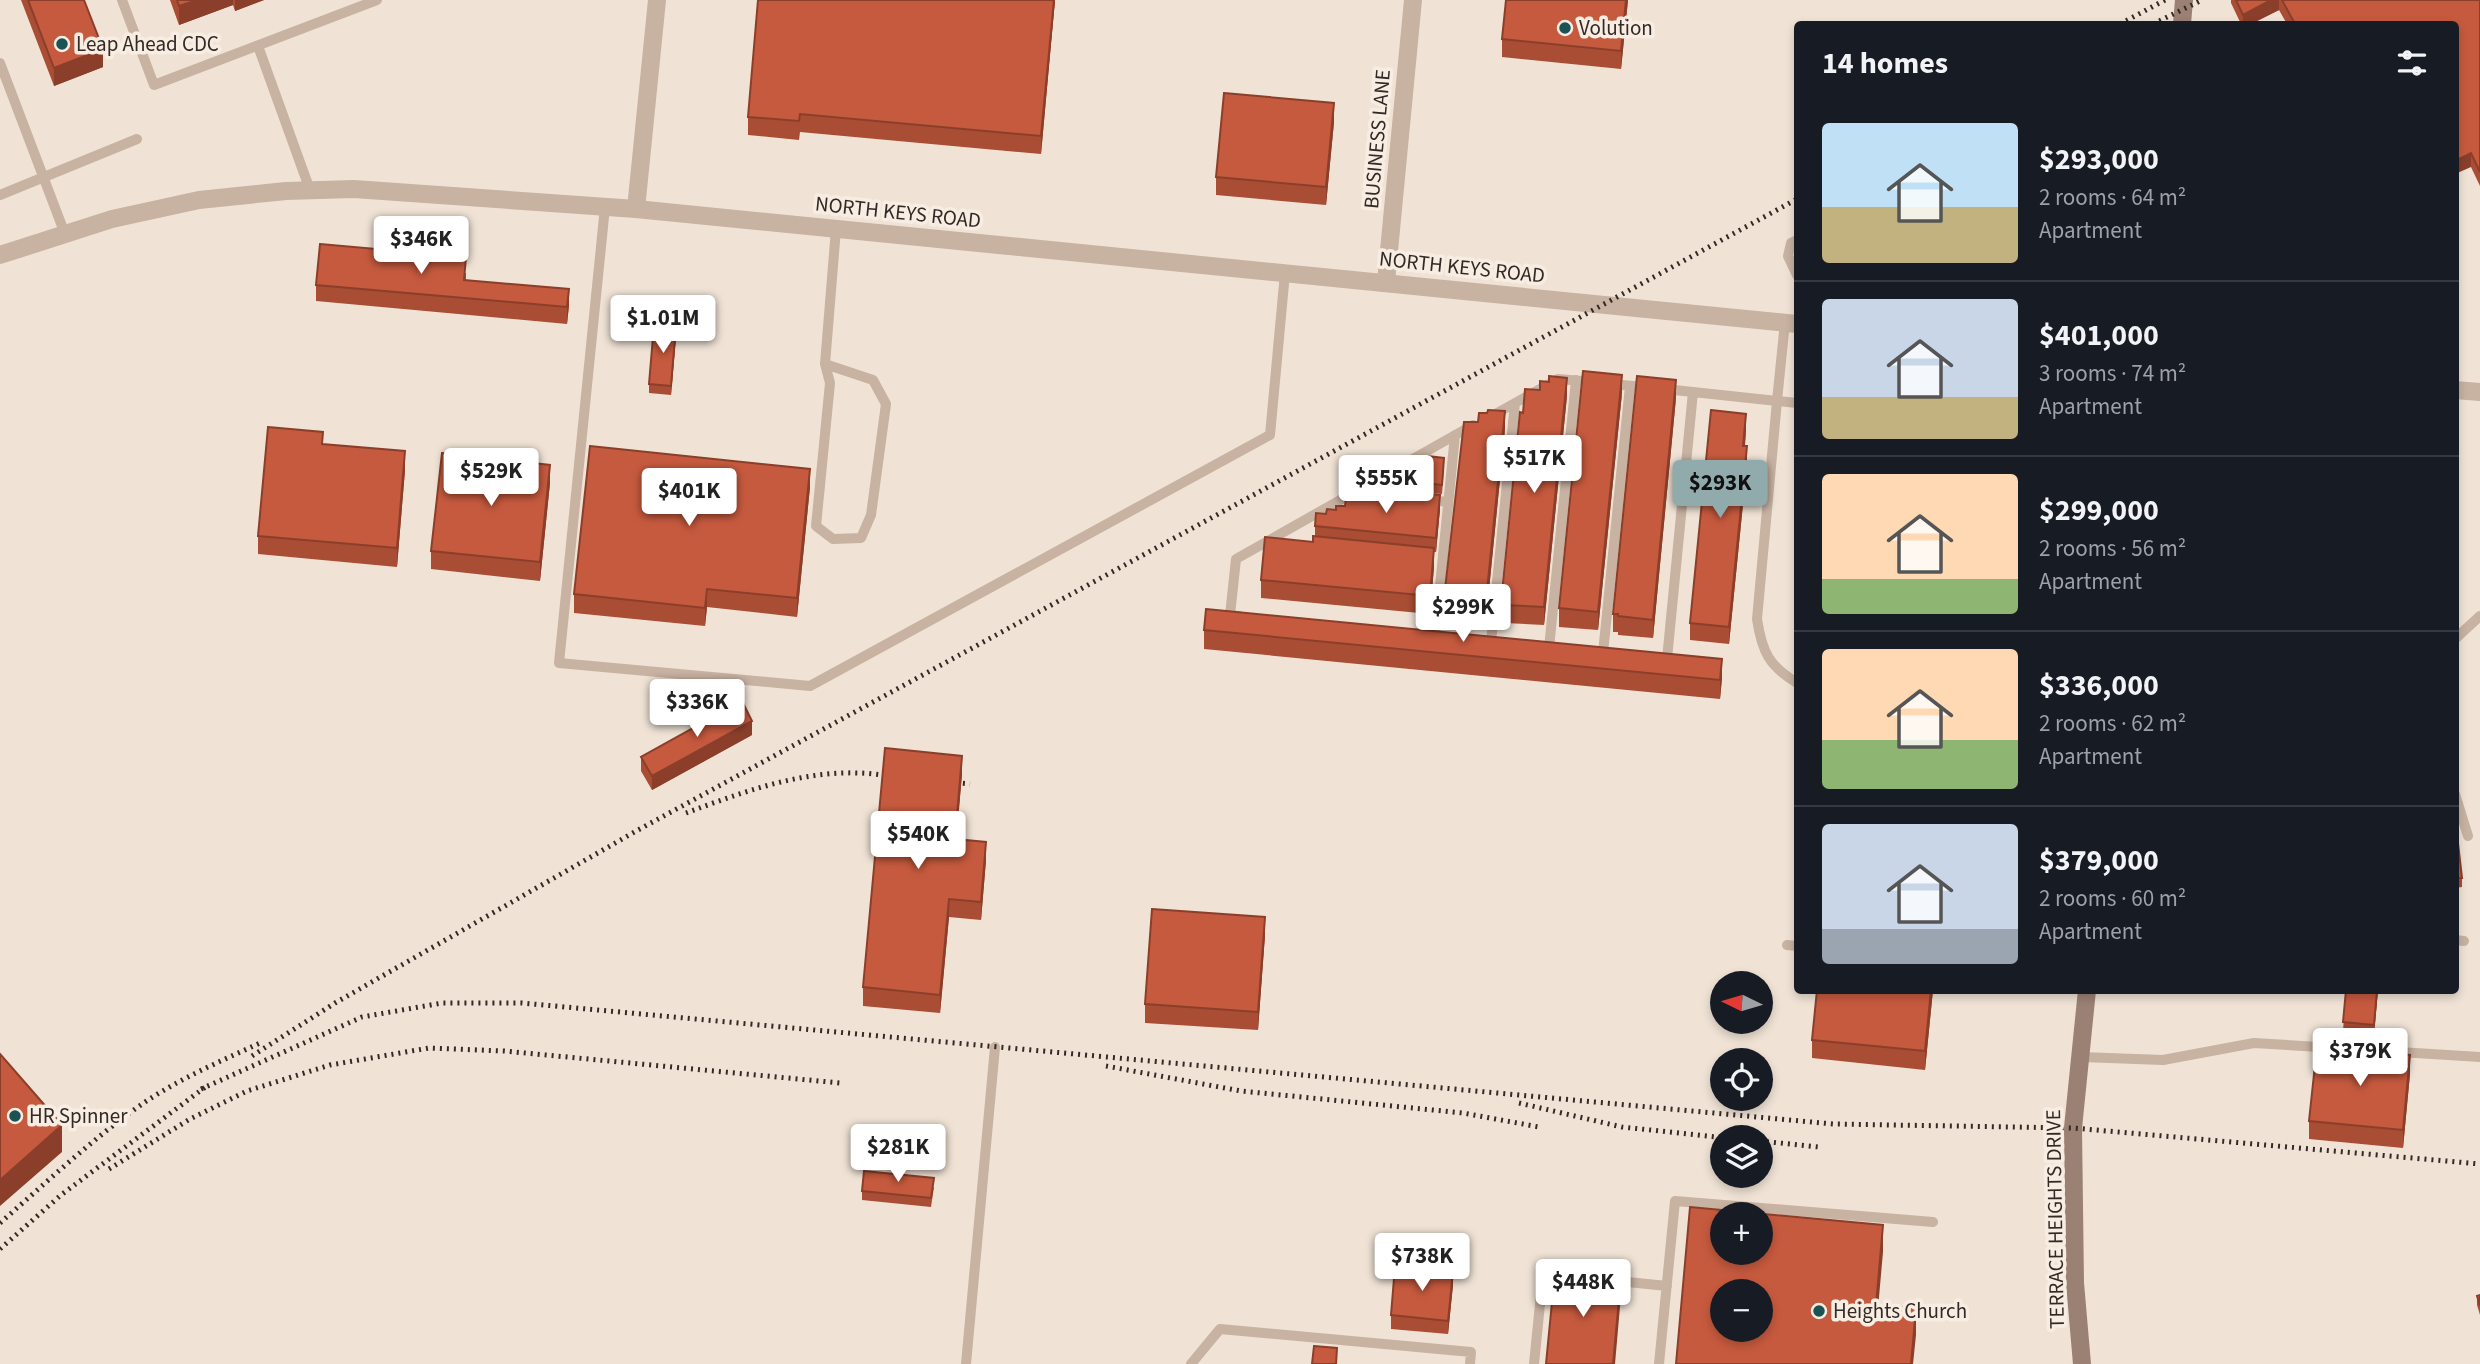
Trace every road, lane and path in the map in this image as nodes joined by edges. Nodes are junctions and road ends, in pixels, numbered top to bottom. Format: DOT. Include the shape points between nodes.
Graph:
graph roads {
  1 [pos="122,0"];
  2 [pos="377,0"];
  3 [pos="657,0"];
  4 [pos="1413,0"];
  5 [pos="2184,0"];
  6 [pos="2182,21"];
  7 [pos="258,46"];
  8 [pos="0,63"];
  9 [pos="137,139"];
  10 [pos="43,177"];
  11 [pos="310,190"];
  12 [pos="0,195"];
  13 [pos="605,207"];
  14 [pos="636,209"];
  15 [pos="836,229"];
  16 [pos="65,234"];
  17 [pos="1794,242"];
  18 [pos="0,255"];
  19 [pos="1794,269"];
  20 [pos="1285,272"];
  21 [pos="1387,282"];
  22 [pos="1791,323"];
  23 [pos="825,364"];
  24 [pos="1576,380"];
  25 [pos="1630,386"];
  26 [pos="2459,390"];
  27 [pos="1693,392"];
  28 [pos="2480,392"];
  29 [pos="1777,401"];
  30 [pos="1515,403"];
  31 [pos="1794,403"];
  32 [pos="1455,435"];
  33 [pos="1356,493"];
  34 [pos="1448,502"];
  35 [pos="1266,542"];
  36 [pos="1280,543"];
  37 [pos="1429,559"];
  38 [pos="1442,560"];
  39 [pos="2480,616"];
  40 [pos="1244,617"];
  41 [pos="1421,635"];
  42 [pos="2459,635"];
  43 [pos="1503,643"];
  44 [pos="1538,646"];
  45 [pos="1549,648"];
  46 [pos="1563,649"];
  47 [pos="1590,652"];
  48 [pos="1603,653"];
  49 [pos="1616,654"];
  50 [pos="1654,658"];
  51 [pos="1667,659"];
  52 [pos="1679,661"];
  53 [pos="1794,681"];
  54 [pos="2459,807"];
  55 [pos="2468,836"];
  56 [pos="2088,994"];
  57 [pos="995,1047"];
  58 [pos="2081,1057"];
  59 [pos="2480,1057"];
  60 [pos="1933,1222"];
  61 [pos="1570,1276"];
  62 [pos="1598,1279"];
  63 [pos="1667,1286"];
  64 [pos="966,1364"];
  65 [pos="1191,1364"];
  66 [pos="1470,1364"];
  67 [pos="1534,1364"];
  68 [pos="1659,1364"];
  69 [pos="2082,1364"];
  1 -- 7 [label="lane" via="154,85"];
  2 -- 7 [label="lane"];
  3 -- 14 [label="street"];
  4 -- 21 [label="street, BUSINESS LANE"];
  5 -- 6 [label="main road"];
  7 -- 11 [label="lane"];
  8 -- 10 [label="lane"];
  9 -- 10 [label="lane"];
  10 -- 12 [label="lane"];
  10 -- 16 [label="lane"];
  11 -- 13 [label="street, NORTH KEYS ROAD" via="354,189"];
  11 -- 16 [label="street, NORTH KEYS ROAD" via="198,200"];
  13 -- 14 [label="street, NORTH KEYS ROAD"];
  13 -- 20 [label="lane" via="559,663 810,686 1269,435"];
  14 -- 15 [label="street, NORTH KEYS ROAD"];
  15 -- 20 [label="street, NORTH KEYS ROAD"];
  15 -- 23 [label="lane"];
  16 -- 18 [label="street, NORTH KEYS ROAD"];
  17 -- 19 [label="lane" via="1787,256"];
  20 -- 21 [label="street, NORTH KEYS ROAD"];
  21 -- 22 [label="street, NORTH KEYS ROAD"];
  22 -- 29 [label="lane"];
  23 -- 23 [label="lane" via="873,380 886,404 871,514 861,538 833,539 816,526 830,383"];
  24 -- 25 [label="lane"];
  24 -- 30 [label="lane" via="1558,379"];
  24 -- 45 [label="lane"];
  25 -- 27 [label="lane"];
  25 -- 48 [label="lane"];
  26 -- 28 [label="street"];
  27 -- 29 [label="lane"];
  27 -- 51 [label="lane"];
  29 -- 31 [label="lane"];
  29 -- 53 [label="lane" via="1758,620 1761,645 1774,668"];
  30 -- 32 [label="lane"];
  30 -- 43 [label="lane" via="1485,641"];
  32 -- 33 [label="lane"];
  32 -- 34 [label="lane"];
  33 -- 34 [label="lane"];
  33 -- 35 [label="lane"];
  34 -- 38 [label="lane"];
  35 -- 36 [label="lane"];
  35 -- 40 [label="lane" via="1236,559 1230,615"];
  37 -- 38 [label="lane"];
  38 -- 41 [label="lane" via="1440,637"];
  39 -- 42 [label="lane"];
  44 -- 45 [label="lane"];
  45 -- 46 [label="lane"];
  47 -- 48 [label="lane"];
  48 -- 49 [label="lane"];
  50 -- 51 [label="lane"];
  51 -- 52 [label="lane"];
  54 -- 55 [label="lane"];
  56 -- 58 [label="main road, TERRACE HEIGHTS DRIVE"];
  57 -- 64 [label="lane"];
  58 -- 59 [label="lane" via="2163,1060 2254,1043"];
  58 -- 69 [label="main road, TERRACE HEIGHTS DRIVE" via="2073,1128 2075,1283"];
  60 -- 63 [label="lane" via="1675,1201"];
  61 -- 67 [label="lane" via="1543,1274"];
  62 -- 63 [label="lane"];
  63 -- 68 [label="lane"];
  65 -- 66 [label="lane" via="1220,1329 1471,1352"];
}
